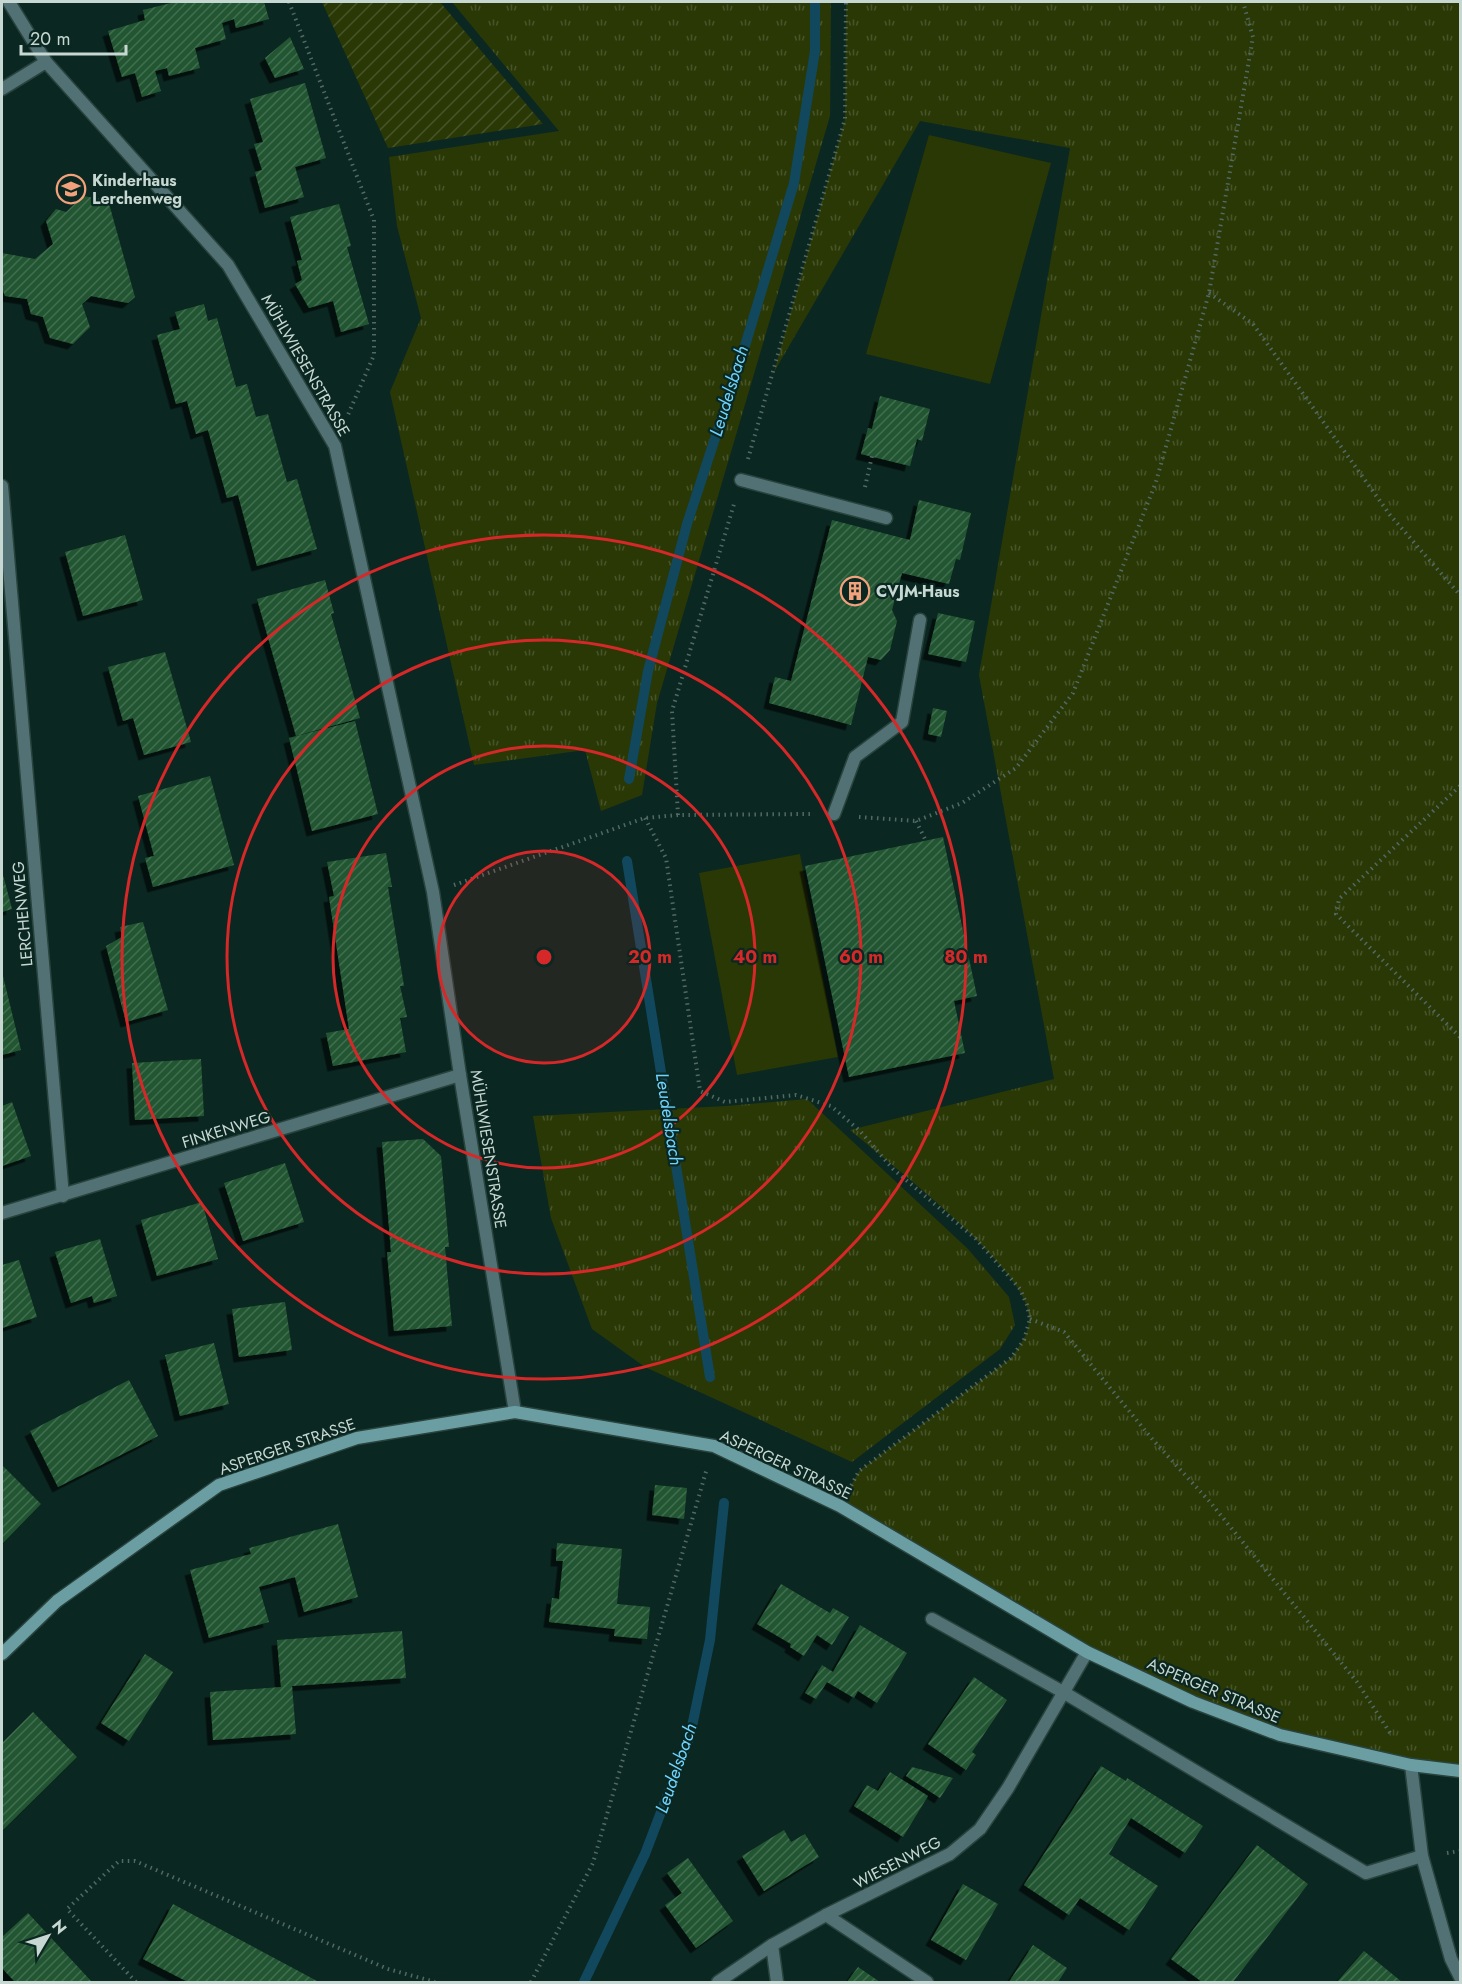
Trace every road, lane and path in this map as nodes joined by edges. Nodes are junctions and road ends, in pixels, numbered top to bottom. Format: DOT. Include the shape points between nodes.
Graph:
graph roads {
  1 [pos="9,2"];
  2 [pos="289,2"];
  3 [pos="846,2"];
  4 [pos="1243,2"];
  5 [pos="46,63"];
  6 [pos="2,89"];
  7 [pos="1209,293"];
  8 [pos="335,446"];
  9 [pos="872,456"];
  10 [pos="741,480"];
  11 [pos="2,486"];
  12 [pos="859,511"];
  13 [pos="886,518"];
  14 [pos="1461,595"];
  15 [pos="920,620"];
  16 [pos="1461,786"];
  17 [pos="678,814"];
  18 [pos="834,814"];
  19 [pos="645,818"];
  20 [pos="916,821"];
  21 [pos="926,841"];
  22 [pos="433,892"];
  23 [pos="1461,1037"];
  24 [pos="460,1075"];
  25 [pos="63,1196"];
  26 [pos="2,1213"];
  27 [pos="1030,1318"];
  28 [pos="514,1412"];
  29 [pos="714,1446"];
  30 [pos="840,1506"];
  31 [pos="932,1619"];
  32 [pos="1087,1652"];
  33 [pos="2,1654"];
  34 [pos="1063,1692"];
  35 [pos="1411,1766"];
  36 [pos="1461,1771"];
  37 [pos="1422,1856"];
  38 [pos="826,1915"];
  39 [pos="772,1945"];
  40 [pos="1461,1977"];
  41 [pos="136,1983"];
  42 [pos="435,1983"];
  43 [pos="531,1983"];
  44 [pos="718,1983"];
  45 [pos="777,1983"];
  46 [pos="927,1983"];
  1 -- 5 [label="street, MÜHLWIESENSTRASSE"];
  2 -- 8 [label="path" via="374,220 374,355"];
  3 -- 10 [label="path" via="845,118"];
  4 -- 7 [label="path" via="1253,37"];
  5 -- 6 [label="street"];
  5 -- 8 [label="street, MÜHLWIESENSTRASSE" via="228,265"];
  7 -- 14 [label="path" via="1253,324 1390,515"];
  7 -- 20 [label="path" via="1156,482 1073,693 1016,768 962,803"];
  8 -- 22 [label="street, MÜHLWIESENSTRASSE"];
  9 -- 12 [label="path"];
  10 -- 12 [label="street"];
  10 -- 17 [label="path" via="672,711"];
  11 -- 25 [label="street, LERCHENWEG"];
  12 -- 13 [label="street"];
  15 -- 18 [label="street" via="902,722 855,757"];
  16 -- 23 [label="path" via="1339,899 1336,914"];
  17 -- 18 [label="path"];
  17 -- 19 [label="path"];
  18 -- 20 [label="path"];
  19 -- 22 [label="path"];
  19 -- 27 [label="path" via="666,858 700,1091 725,1102 796,1095 831,1106 860,1131 893,1169 976,1239 1020,1289"];
  20 -- 21 [label="path"];
  22 -- 24 [label="street, MÜHLWIESENSTRASSE"];
  24 -- 25 [label="street, FINKENWEG"];
  24 -- 28 [label="street, MÜHLWIESENSTRASSE"];
  25 -- 26 [label="street, FINKENWEG"];
  27 -- 30 [label="path" via="1024,1340 1011,1358 859,1471"];
  27 -- 35 [label="path" via="1064,1332 1210,1502 1357,1682"];
  28 -- 29 [label="street, ASPERGER STRASSE"];
  28 -- 33 [label="street, ASPERGER STRASSE" via="357,1438 219,1485 57,1601"];
  29 -- 30 [label="street, ASPERGER STRASSE"];
  29 -- 43 [label="path" via="593,1863"];
  30 -- 32 [label="street, ASPERGER STRASSE"];
  31 -- 34 [label="street"];
  32 -- 34 [label="street, WIESENWEG"];
  32 -- 35 [label="street, ASPERGER STRASSE" via="1192,1702 1280,1736"];
  34 -- 37 [label="street" via="1366,1874"];
  34 -- 38 [label="street, WIESENWEG" via="980,1829 950,1854"];
  35 -- 36 [label="street, ASPERGER STRASSE"];
  35 -- 37 [label="street"];
  37 -- 40 [label="street" via="1451,1959"];
  38 -- 39 [label="street, WIESENWEG"];
  38 -- 46 [label="street"];
  39 -- 44 [label="street, WIESENWEG"];
  39 -- 45 [label="street"];
  41 -- 42 [label="path" via="67,1909 119,1861 135,1861 388,1969"];
}
